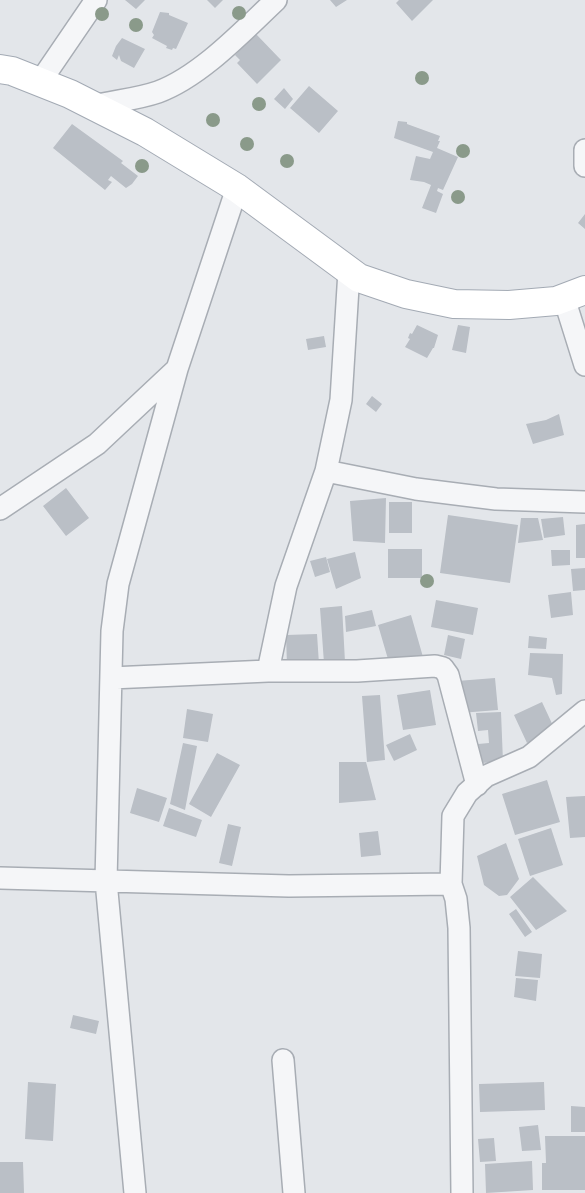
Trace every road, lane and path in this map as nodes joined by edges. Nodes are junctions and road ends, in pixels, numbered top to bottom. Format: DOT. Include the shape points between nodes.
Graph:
graph roads {
  1 [pos="96,0"];
  2 [pos="276,0"];
  3 [pos="0,69"];
  4 [pos="40,82"];
  5 [pos="94,106"];
  6 [pos="585,150"];
  7 [pos="585,166"];
  8 [pos="237,188"];
  9 [pos="349,270"];
  10 [pos="574,294"];
  11 [pos="585,365"];
  12 [pos="177,369"];
  13 [pos="326,471"];
  14 [pos="585,502"];
  15 [pos="0,509"];
  16 [pos="268,670"];
  17 [pos="111,678"];
  18 [pos="585,711"];
  19 [pos="477,785"];
  20 [pos="0,878"];
  21 [pos="106,881"];
  22 [pos="451,884"];
  23 [pos="284,1060"];
  24 [pos="135,1193"];
  25 [pos="294,1193"];
  26 [pos="462,1193"];
  1 -- 4 [label="street"];
  2 -- 5 [label="street" via="227,45 176,84 157,92"];
  3 -- 4 [label="main road"];
  4 -- 5 [label="main road"];
  5 -- 8 [label="main road" via="145,132"];
  6 -- 7 [label="street"];
  8 -- 9 [label="main road"];
  8 -- 12 [label="street"];
  9 -- 10 [label="main road" via="359,278 406,294 454,304 510,305 556,301"];
  9 -- 13 [label="street" via="341,400"];
  10 -- 11 [label="street"];
  12 -- 15 [label="street" via="97,444"];
  12 -- 17 [label="street" via="118,584"];
  13 -- 14 [label="street" via="496,499"];
  13 -- 16 [label="street" via="286,586"];
  16 -- 17 [label="street"];
  16 -- 19 [label="street" via="443,668 448,675"];
  17 -- 21 [label="street"];
  18 -- 19 [label="street" via="529,757 486,776"];
  19 -- 22 [label="street" via="467,793 453,816"];
  20 -- 21 [label="street"];
  21 -- 22 [label="street" via="289,886"];
  21 -- 24 [label="street"];
  22 -- 26 [label="street" via="459,928"];
  23 -- 25 [label="street"];
}
